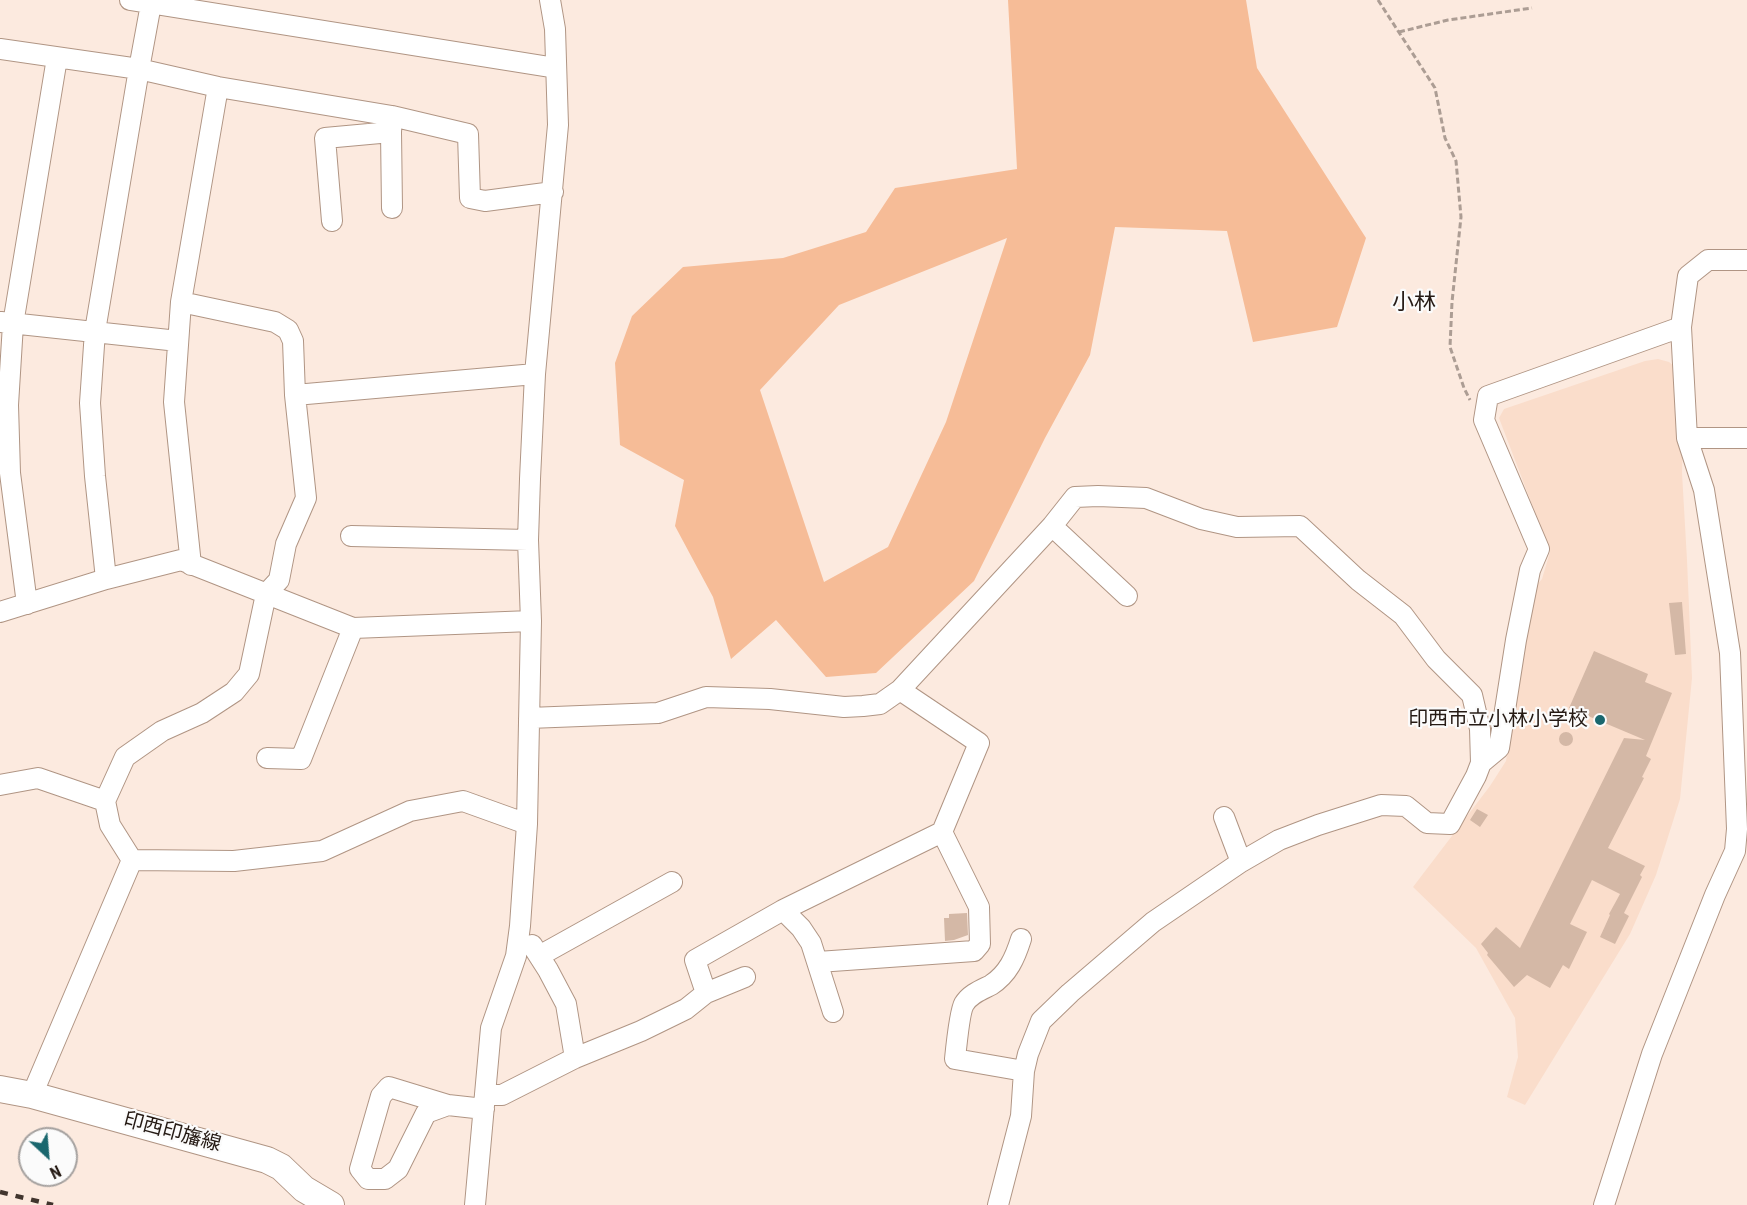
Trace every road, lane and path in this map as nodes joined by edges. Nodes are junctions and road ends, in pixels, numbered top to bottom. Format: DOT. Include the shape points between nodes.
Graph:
graph roads {
  1 [pos="130,0"];
  2 [pos="550,0"];
  3 [pos="1378,0"];
  4 [pos="151,4"];
  5 [pos="1532,8"];
  6 [pos="1399,32"];
  7 [pos="0,49"];
  8 [pos="57,58"];
  9 [pos="556,68"];
  10 [pos="139,69"];
  11 [pos="218,87"];
  12 [pos="392,124"];
  13 [pos="553,192"];
  14 [pos="392,208"];
  15 [pos="332,220"];
  16 [pos="1747,260"];
  17 [pos="181,302"];
  18 [pos="7,323"];
  19 [pos="1681,327"];
  20 [pos="95,331"];
  21 [pos="178,340"];
  22 [pos="535,374"];
  23 [pos="295,395"];
  24 [pos="1486,410"];
  25 [pos="1687,438"];
  26 [pos="1747,438"];
  27 [pos="1052,526"];
  28 [pos="351,536"];
  29 [pos="528,540"];
  30 [pos="191,565"];
  31 [pos="106,579"];
  32 [pos="266,594"];
  33 [pos="1127,596"];
  34 [pos="27,604"];
  35 [pos="0,612"];
  36 [pos="531,621"];
  37 [pos="353,628"];
  38 [pos="900,690"];
  39 [pos="530,718"];
  40 [pos="267,758"];
  41 [pos="1481,763"];
  42 [pos="0,785"];
  43 [pos="105,801"];
  44 [pos="1224,817"];
  45 [pos="526,824"];
  46 [pos="942,832"];
  47 [pos="132,860"];
  48 [pos="1241,862"];
  49 [pos="672,882"];
  50 [pos="783,910"];
  51 [pos="520,926"];
  52 [pos="1021,939"];
  53 [pos="539,956"];
  54 [pos="818,962"];
  55 [pos="745,977"];
  56 [pos="706,993"];
  57 [pos="833,1012"];
  58 [pos="575,1058"];
  59 [pos="1024,1071"];
  60 [pos="0,1089"];
  61 [pos="32,1095"];
  62 [pos="484,1102"];
  63 [pos="448,1105"];
  64 [pos="331,1205"];
  65 [pos="476,1205"];
  66 [pos="998,1205"];
  67 [pos="1604,1205"];
  1 -- 4 [label="street"];
  2 -- 9 [label="street"];
  3 -- 6 [label="path"];
  4 -- 9 [label="street"];
  4 -- 10 [label="street"];
  5 -- 6 [label="path" via="1448,20"];
  6 -- 24 [label="path" via="1435,88 1445,138 1456,161 1461,217 1450,347 1473,405"];
  7 -- 8 [label="street"];
  8 -- 10 [label="street"];
  8 -- 18 [label="street"];
  9 -- 13 [label="street" via="558,125"];
  10 -- 11 [label="street"];
  10 -- 20 [label="street"];
  11 -- 12 [label="street"];
  11 -- 17 [label="street"];
  12 -- 13 [label="street" via="468,134 470,198 485,201"];
  12 -- 14 [label="street"];
  12 -- 15 [label="street" via="325,138"];
  13 -- 22 [label="street"];
  16 -- 19 [label="street" via="1708,260 1688,276"];
  17 -- 21 [label="street"];
  17 -- 23 [label="street" via="275,322 288,330 293,341"];
  18 -- 20 [label="street"];
  18 -- 34 [label="street" via="10,474"];
  19 -- 24 [label="street" via="1488,396"];
  19 -- 25 [label="street"];
  20 -- 21 [label="street"];
  20 -- 31 [label="street" via="90,403"];
  21 -- 30 [label="street" via="174,402"];
  22 -- 23 [label="street"];
  22 -- 29 [label="street"];
  23 -- 32 [label="street" via="306,498 286,544 279,580"];
  24 -- 41 [label="street" via="1484,420 1539,549 1530,570 1499,748"];
  25 -- 26 [label="street"];
  25 -- 67 [label="street" via="1704,490 1730,653 1735,851 1652,1054"];
  27 -- 33 [label="street"];
  27 -- 38 [label="street"];
  27 -- 41 [label="street" via="1075,497 1098,496 1146,498 1201,519 1237,527 1300,526 1403,615 1436,659 1472,695 1480,729"];
  28 -- 29 [label="street"];
  29 -- 36 [label="street"];
  30 -- 31 [label="street" via="181,560"];
  30 -- 32 [label="street"];
  31 -- 34 [label="street"];
  32 -- 37 [label="street"];
  32 -- 43 [label="street" via="249,674 226,698 162,731 125,757"];
  34 -- 35 [label="street"];
  36 -- 37 [label="street"];
  36 -- 39 [label="street"];
  37 -- 40 [label="street" via="301,759"];
  38 -- 39 [label="street" via="880,704 863,706 706,697 658,713"];
  38 -- 46 [label="street" via="979,743"];
  39 -- 45 [label="street"];
  41 -- 48 [label="street" via="1450,824 1427,823 1406,806 1381,805 1279,840"];
  42 -- 43 [label="street" via="38,778"];
  43 -- 47 [label="street" via="110,825"];
  44 -- 48 [label="street"];
  45 -- 47 [label="street" via="463,801 410,811 322,851 234,861"];
  45 -- 51 [label="street"];
  46 -- 50 [label="street"];
  46 -- 54 [label="street" via="979,907 980,944 974,951"];
  47 -- 61 [label="street"];
  48 -- 59 [label="street" via="1153,922 1048,1014 1041,1021"];
  49 -- 53 [label="street"];
  50 -- 54 [label="street" via="811,943"];
  50 -- 56 [label="street" via="695,960"];
  51 -- 53 [label="street"];
  51 -- 62 [label="street" via="516,956 491,1028"];
  52 -- 59 [label="street" via="1005,973 963,1005 955,1059"];
  53 -- 58 [label="street" via="566,1004"];
  54 -- 57 [label="street"];
  55 -- 56 [label="street"];
  56 -- 58 [label="street" via="686,1009"];
  58 -- 62 [label="street"];
  59 -- 66 [label="street" via="1022,1116"];
  60 -- 61 [label="main road, 印西印旛線"];
  61 -- 64 [label="main road, 印西印旛線" via="267,1160"];
  62 -- 63 [label="street"];
  62 -- 65 [label="street"];
  63 -- 63 [label="street" via="426,1113 398,1169 385,1179 368,1179 360,1169 381,1096 389,1088"];
}
